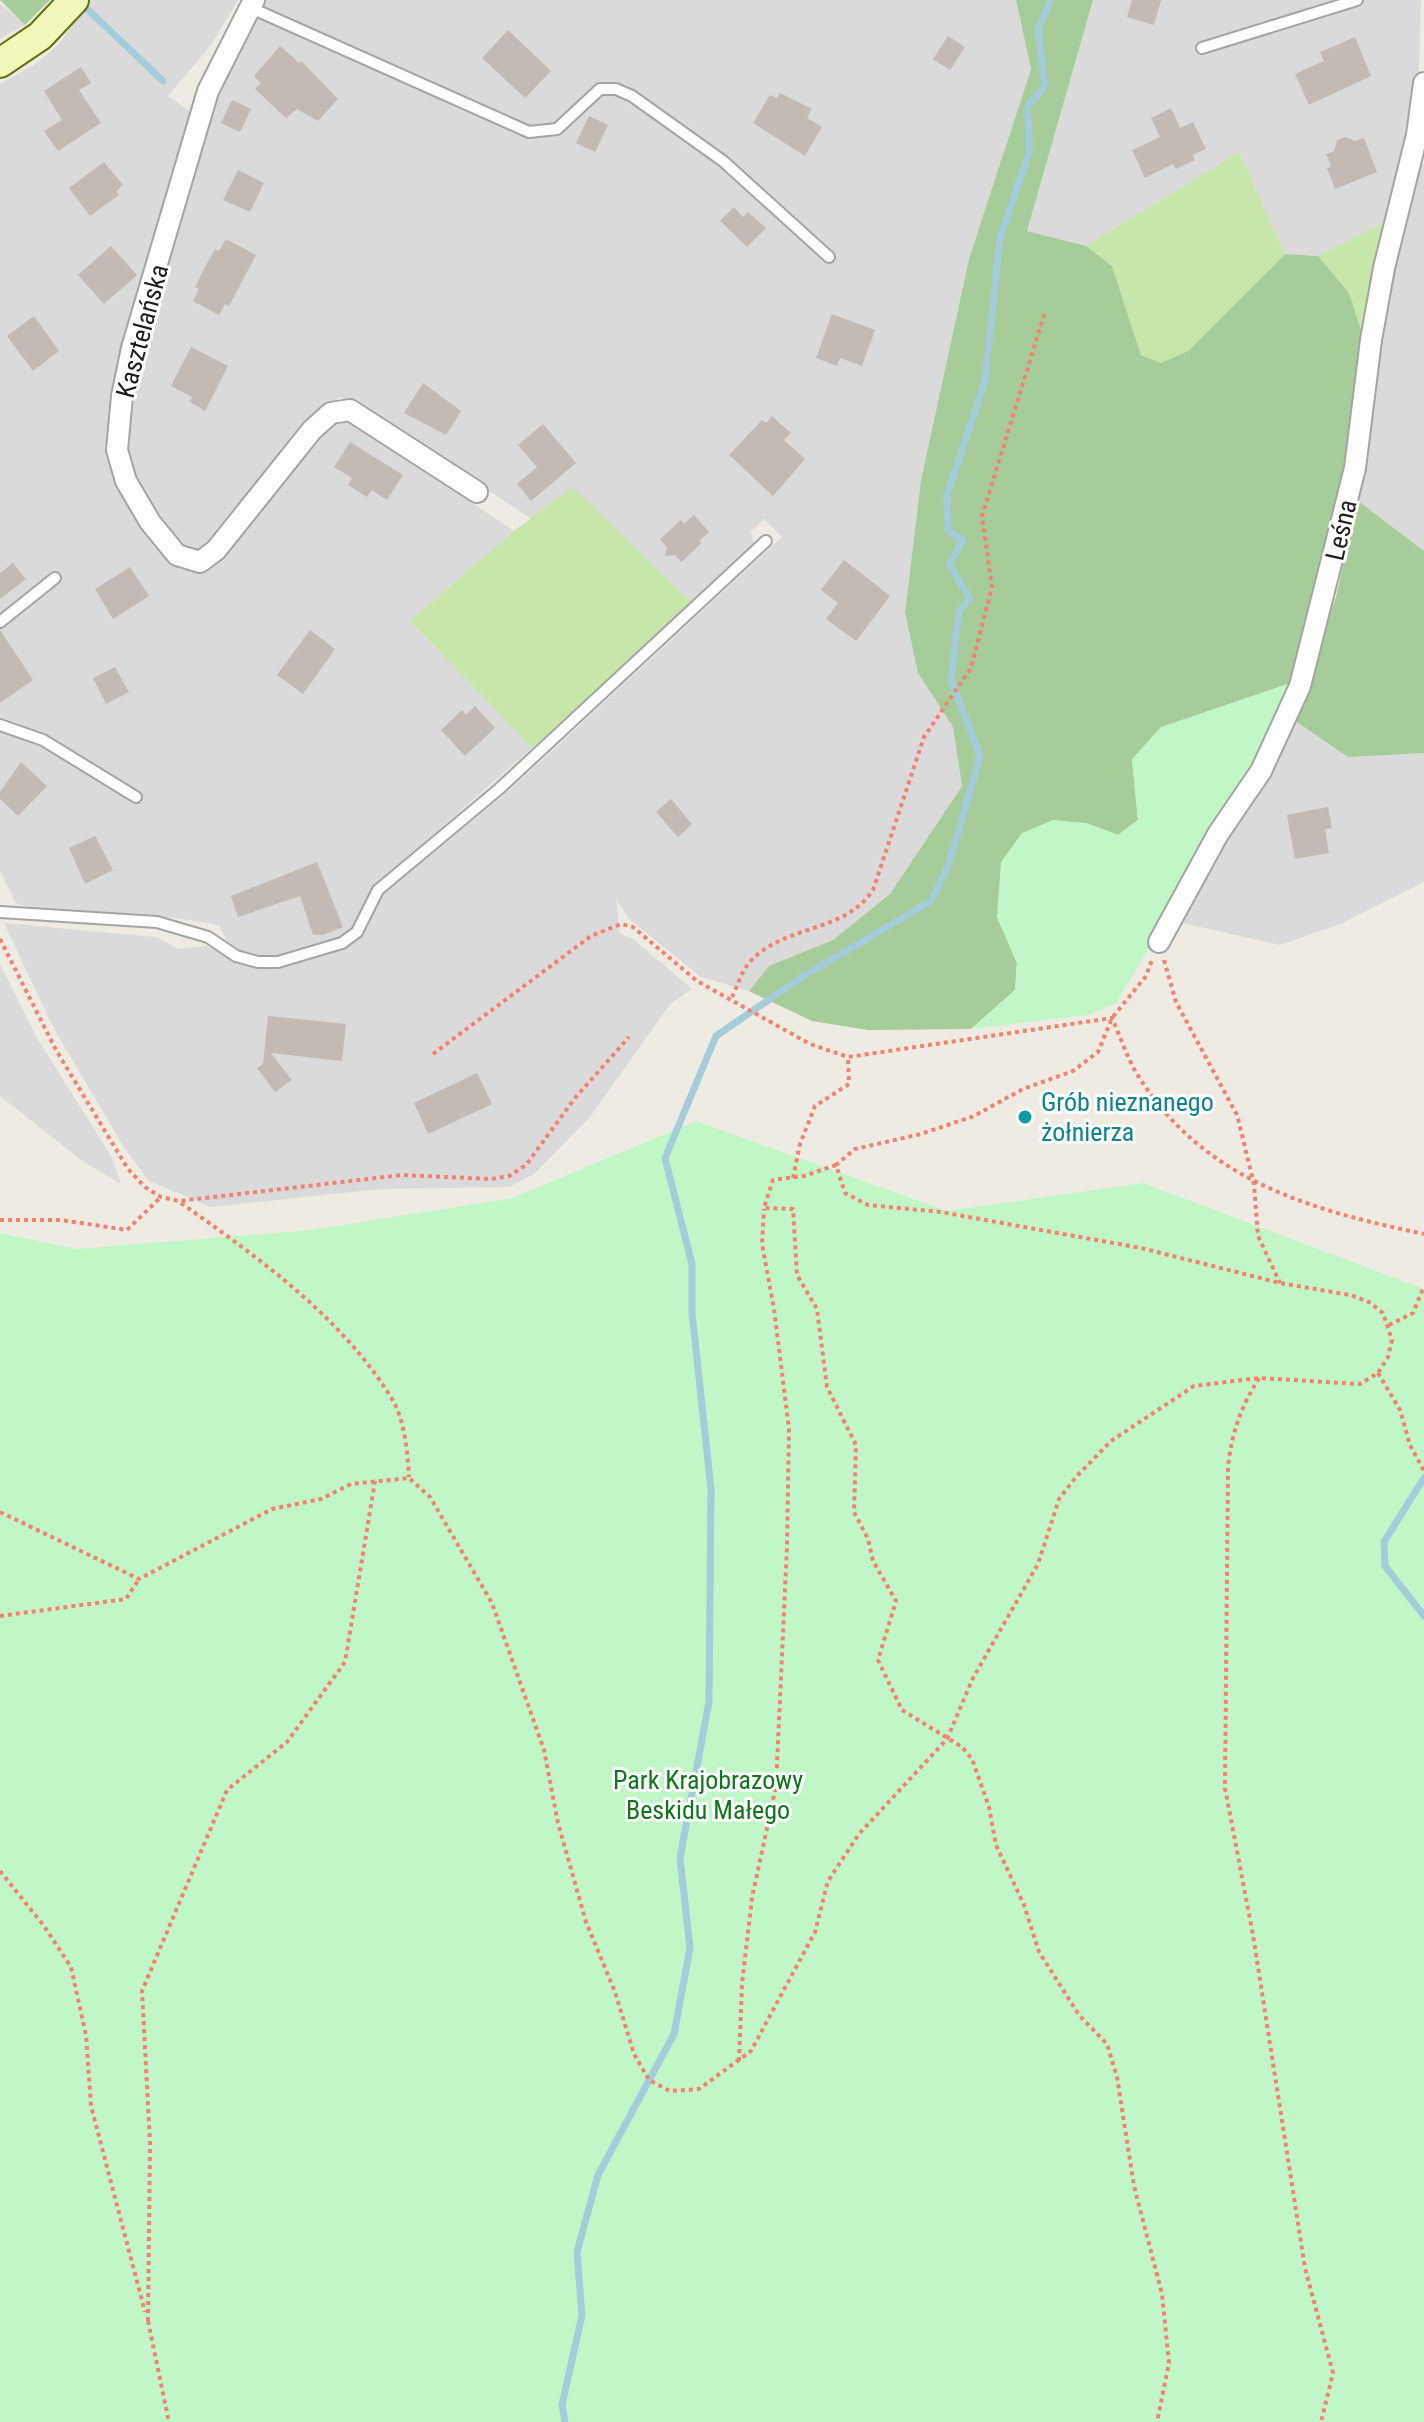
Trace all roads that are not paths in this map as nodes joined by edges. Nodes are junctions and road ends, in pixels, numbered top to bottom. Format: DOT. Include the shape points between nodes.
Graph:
graph roads {
  1 [pos="1357,0"];
  2 [pos="72,3"];
  3 [pos="252,4"];
  4 [pos="1202,48"];
  5 [pos="0,63"];
  6 [pos="1424,83"];
  7 [pos="829,257"];
  8 [pos="477,492"];
  9 [pos="766,541"];
  10 [pos="55,578"];
  11 [pos="0,622"];
  12 [pos="0,725"];
  13 [pos="136,797"];
  14 [pos="0,912"];
  15 [pos="1159,942"];
  1 -- 4 [label="lane"];
  2 -- 5 [label="street" via="40,36"];
  3 -- 7 [label="lane" via="529,132 557,129 600,89 632,96 723,161"];
  3 -- 8 [label="street, Kasztelańska" via="208,91 132,348 117,450 126,481 166,544 192,562 216,550 331,413 350,410"];
  6 -- 15 [label="street, Leśna" via="1371,340 1355,468 1300,686 1261,771 1218,834"];
  9 -- 14 [label="lane" via="499,789 378,890 357,932 342,943 278,962 258,962 236,956 208,937 157,922"];
  10 -- 11 [label="lane"];
  12 -- 13 [label="lane" via="43,740"];
}
